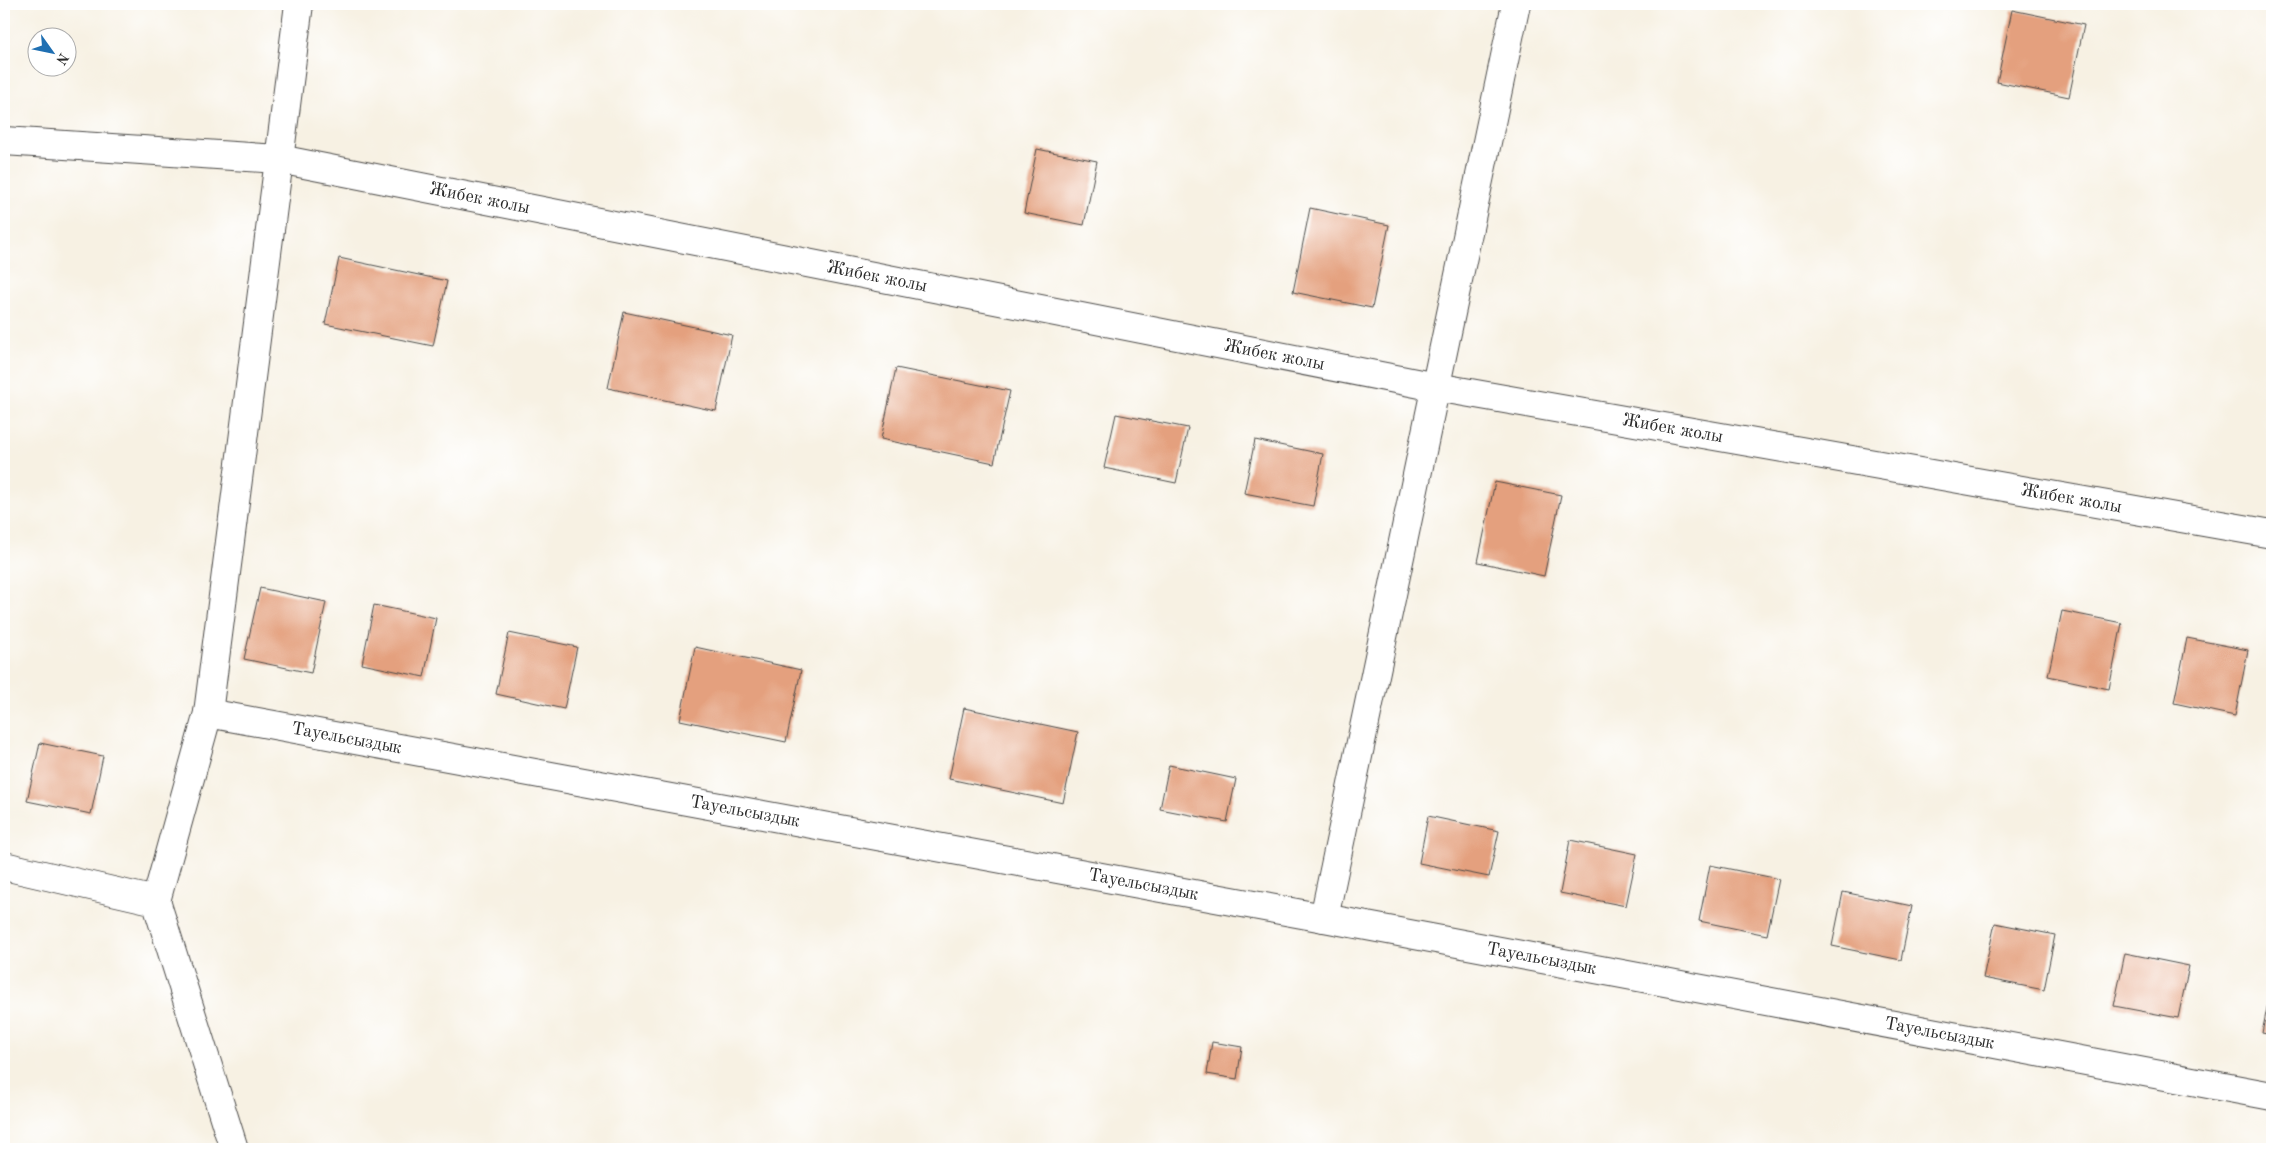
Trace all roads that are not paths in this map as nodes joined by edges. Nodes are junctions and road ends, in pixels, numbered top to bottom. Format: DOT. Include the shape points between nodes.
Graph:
graph roads {
  1 [pos="299,4"];
  2 [pos="1516,4"];
  3 [pos="4,141"];
  4 [pos="279,159"];
  5 [pos="1436,387"];
  6 [pos="2272,534"];
  7 [pos="208,713"];
  8 [pos="4,866"];
  9 [pos="156,901"];
  10 [pos="1324,918"];
  11 [pos="2272,1096"];
  12 [pos="234,1149"];
  1 -- 4 [label="street"];
  2 -- 5 [label="street"];
  3 -- 4 [label="street, Жибек жолы"];
  4 -- 5 [label="street, Жибек жолы"];
  4 -- 7 [label="street"];
  5 -- 6 [label="street, Жибек жолы"];
  5 -- 10 [label="street"];
  7 -- 9 [label="street"];
  7 -- 10 [label="street, Тауельсыздык"];
  8 -- 9 [label="street"];
  9 -- 12 [label="street"];
  10 -- 11 [label="street, Тауельсыздык"];
}
